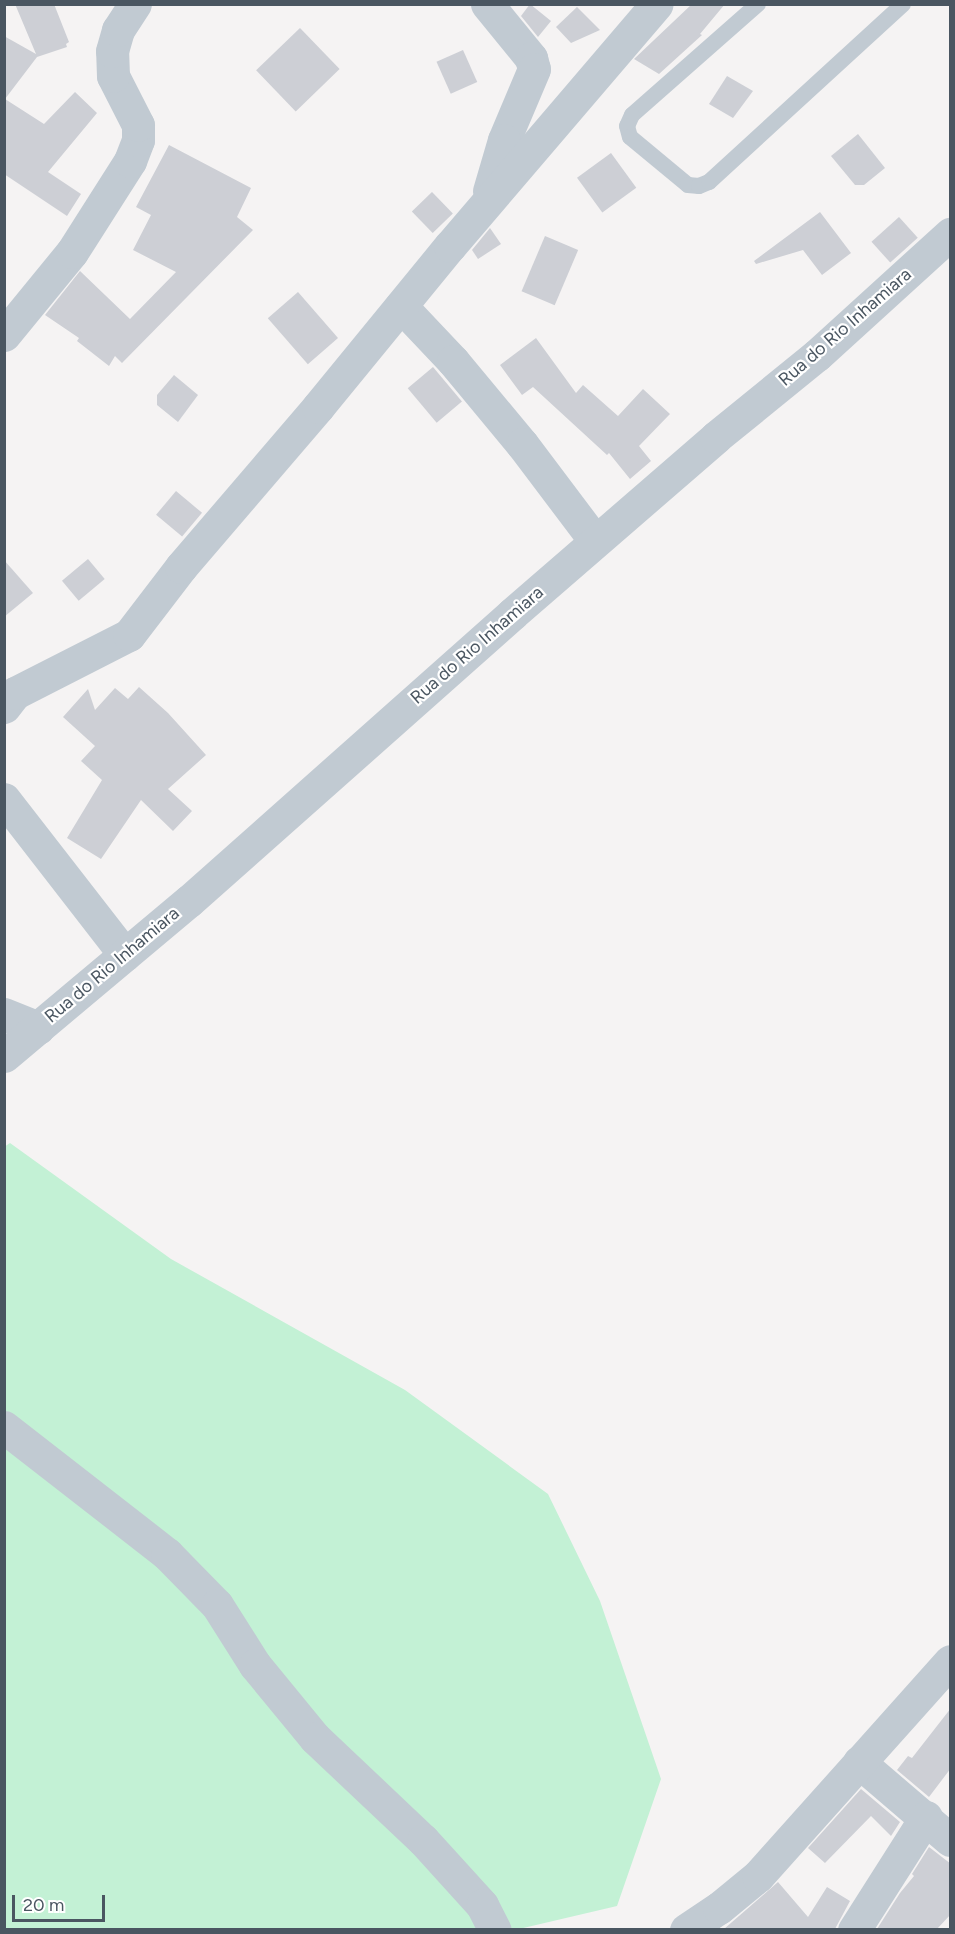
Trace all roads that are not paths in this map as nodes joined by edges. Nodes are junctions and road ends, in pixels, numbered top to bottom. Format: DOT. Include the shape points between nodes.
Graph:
graph roads {
  1 [pos="135,4"];
  2 [pos="487,4"];
  3 [pos="657,4"];
  4 [pos="758,4"];
  5 [pos="903,4"];
  6 [pos="483,207"];
  7 [pos="951,234"];
  8 [pos="401,306"];
  9 [pos="4,335"];
  10 [pos="595,541"];
  11 [pos="8,692"];
  12 [pos="4,799"];
  13 [pos="125,955"];
  14 [pos="4,1014"];
  15 [pos="38,1028"];
  16 [pos="4,1056"];
  17 [pos="4,1427"];
  18 [pos="951,1661"];
  19 [pos="859,1762"];
  20 [pos="926,1817"];
  21 [pos="951,1840"];
  22 [pos="495,1929"];
  23 [pos="686,1929"];
  24 [pos="854,1929"];
  1 -- 9 [label="street" via="118,30 112,51 113,76 138,125 138,140 130,161 72,252"];
  2 -- 6 [label="street" via="531,58 534,69 504,140"];
  3 -- 6 [label="street"];
  4 -- 5 [label="lane" via="632,115 627,126 630,137 688,185 709,182"];
  6 -- 8 [label="street"];
  7 -- 10 [label="street, Rua do Rio Inhamiara" via="817,355"];
  8 -- 10 [label="street" via="522,444"];
  8 -- 11 [label="street" via="181,567 129,635"];
  10 -- 13 [label="street, Rua do Rio Inhamiara"];
  12 -- 13 [label="street"];
  13 -- 15 [label="street, Rua do Rio Inhamiara"];
  14 -- 15 [label="street"];
  15 -- 16 [label="street, Rua do Rio Inhamiara"];
  17 -- 22 [label="street" via="167,1554 217,1605 255,1665 315,1738 423,1840 482,1905"];
  18 -- 19 [label="street"];
  19 -- 20 [label="street"];
  19 -- 23 [label="street" via="758,1876"];
  20 -- 21 [label="street"];
  20 -- 24 [label="street"];
}
